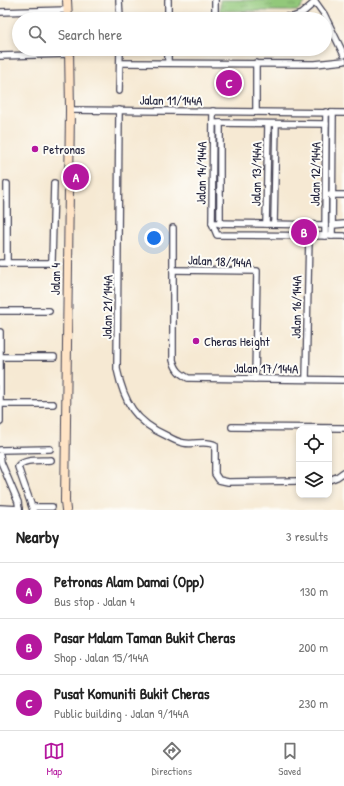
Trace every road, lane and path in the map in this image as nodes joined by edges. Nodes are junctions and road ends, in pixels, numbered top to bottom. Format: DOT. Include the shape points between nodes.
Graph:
graph roads {
  1 [pos="68,0"];
  2 [pos="119,0"];
  3 [pos="168,0"];
  4 [pos="215,0"];
  5 [pos="315,1"];
  6 [pos="67,10"];
  7 [pos="0,12"];
  8 [pos="120,12"];
  9 [pos="168,12"];
  10 [pos="215,12"];
  11 [pos="303,12"];
  12 [pos="323,12"];
  13 [pos="332,30"];
  14 [pos="12,55"];
  15 [pos="344,55"];
  16 [pos="0,56"];
  17 [pos="69,56"];
  18 [pos="120,56"];
  19 [pos="168,56"];
  20 [pos="344,61"];
  21 [pos="120,63"];
  22 [pos="168,63"];
  23 [pos="256,63"];
  24 [pos="119,91"];
  25 [pos="70,110"];
  26 [pos="119,110"];
  27 [pos="213,111"];
  28 [pos="256,112"];
  29 [pos="326,112"];
  30 [pos="333,113"];
  31 [pos="344,113"];
  32 [pos="213,124"];
  33 [pos="220,124"];
  34 [pos="268,124"];
  35 [pos="276,124"];
  36 [pos="326,124"];
  37 [pos="54,183"];
  38 [pos="7,184"];
  39 [pos="326,195"];
  40 [pos="333,195"];
  41 [pos="344,195"];
  42 [pos="212,223"];
  43 [pos="220,224"];
  44 [pos="266,224"];
  45 [pos="274,224"];
  46 [pos="325,224"];
  47 [pos="344,224"];
  48 [pos="333,225"];
  49 [pos="173,228"];
  50 [pos="309,236"];
  51 [pos="325,236"];
  52 [pos="332,236"];
  53 [pos="344,236"];
  54 [pos="0,263"];
  55 [pos="7,263"];
  56 [pos="173,270"];
  57 [pos="0,311"];
  58 [pos="49,311"];
  59 [pos="0,332"];
  60 [pos="0,357"];
  61 [pos="54,357"];
  62 [pos="255,379"];
  63 [pos="306,379"];
  64 [pos="344,380"];
  65 [pos="0,404"];
  66 [pos="54,404"];
  67 [pos="0,422"];
  68 [pos="232,427"];
  69 [pos="344,428"];
  70 [pos="50,449"];
  71 [pos="0,450"];
  72 [pos="0,456"];
  73 [pos="51,460"];
  74 [pos="1,462"];
  75 [pos="344,472"];
  76 [pos="332,479"];
  77 [pos="296,481"];
  78 [pos="52,507"];
  79 [pos="0,508"];
  80 [pos="33,508"];
  81 [pos="19,509"];
  82 [pos="66,510"];
  1 -- 6 [label="street"];
  2 -- 8 [label="street"];
  3 -- 9 [label="street"];
  4 -- 10 [label="street"];
  5 -- 11 [label="street"];
  5 -- 12 [label="street"];
  6 -- 7 [label="street"];
  13 -- 15 [label="street"];
  14 -- 16 [label="street"];
  17 -- 25 [label="street, Jalan 4"];
  18 -- 21 [label="street"];
  19 -- 22 [label="street"];
  20 -- 23 [label="street" via="315,64"];
  21 -- 22 [label="street"];
  21 -- 24 [label="street"];
  22 -- 23 [label="street"];
  23 -- 28 [label="street"];
  25 -- 26 [label="street, Jalan 11/144A"];
  25 -- 82 [label="street, Jalan 4"];
  26 -- 27 [label="street, Jalan 11/144A"];
  26 -- 77 [label="street, Jalan 21/144A" via="117,369 123,393 135,414 152,429 182,443 215,445 216,474 219,480"];
  27 -- 28 [label="street, Jalan 11/144A"];
  27 -- 32 [label="street, Jalan 14/144A"];
  28 -- 29 [label="street, Jalan 11/144A"];
  29 -- 30 [label="street, Jalan 11/144A"];
  29 -- 36 [label="street, Jalan 12/144A"];
  30 -- 31 [label="street, Jalan 11/144A"];
  30 -- 40 [label="street, Jalan 12/144A"];
  32 -- 33 [label="street"];
  32 -- 42 [label="street, Jalan 14/144A"];
  33 -- 34 [label="street"];
  33 -- 43 [label="street, Jalan 14/144A"];
  34 -- 35 [label="street"];
  34 -- 44 [label="street, Jalan 13/144A"];
  35 -- 36 [label="street"];
  35 -- 45 [label="street, Jalan 13/144A"];
  36 -- 39 [label="street, Jalan 12/144A"];
  37 -- 55 [label="street" via="52,260 49,263"];
  38 -- 55 [label="street"];
  39 -- 40 [label="street"];
  39 -- 46 [label="street, Jalan 12/144A"];
  40 -- 41 [label="street"];
  40 -- 48 [label="street, Jalan 12/144A"];
  42 -- 43 [label="street"];
  42 -- 50 [label="street, Jalan 14/144A" via="217,235"];
  43 -- 44 [label="street"];
  44 -- 45 [label="street"];
  45 -- 46 [label="street"];
  46 -- 51 [label="street, Jalan 12/144A"];
  47 -- 48 [label="street"];
  48 -- 52 [label="street, Jalan 12/144A"];
  49 -- 56 [label="street"];
  50 -- 51 [label="street"];
  50 -- 63 [label="street, Jalan 16/144A"];
  51 -- 52 [label="street"];
  52 -- 53 [label="street"];
  54 -- 55 [label="street"];
  56 -- 62 [label="street, Jalan 17/144A" via="175,368 188,378"];
  56 -- 62 [label="street, Jalan 18/144A" via="256,271"];
  57 -- 58 [label="street"];
  59 -- 60 [label="street"];
  60 -- 61 [label="street"];
  60 -- 65 [label="street"];
  62 -- 63 [label="street, Jalan 17/144A"];
  63 -- 64 [label="street, Jalan 17/144A"];
  65 -- 66 [label="street"];
  65 -- 67 [label="street"];
  68 -- 69 [label="street"];
  70 -- 71 [label="street"];
  72 -- 74 [label="street"];
  73 -- 80 [label="street" via="27,461 18,467"];
  74 -- 81 [label="street"];
  75 -- 76 [label="street"];
  78 -- 80 [label="street"];
  79 -- 81 [label="street"];
}
